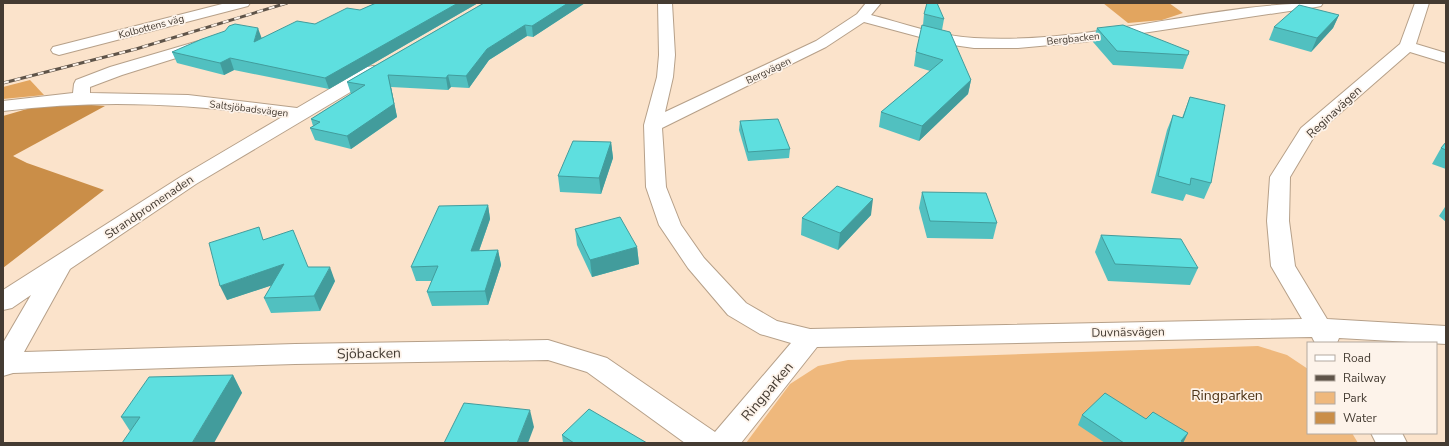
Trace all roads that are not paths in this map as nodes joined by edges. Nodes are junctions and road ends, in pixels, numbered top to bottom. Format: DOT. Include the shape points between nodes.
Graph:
graph roads {
  1 [pos="243,3"];
  2 [pos="665,3"];
  3 [pos="874,3"];
  4 [pos="1316,3"];
  5 [pos="1422,3"];
  6 [pos="1281,5"];
  7 [pos="862,17"];
  8 [pos="216,40"];
  9 [pos="1407,46"];
  10 [pos="59,50"];
  11 [pos="1446,58"];
  12 [pos="387,63"];
  13 [pos="81,97"];
  14 [pos="3,106"];
  15 [pos="298,114"];
  16 [pos="653,126"];
  17 [pos="60,266"];
  18 [pos="3,302"];
  19 [pos="1324,335"];
  20 [pos="1446,335"];
  21 [pos="810,338"];
  22 [pos="4,364"];
  23 [pos="1387,434"];
  24 [pos="708,443"];
  25 [pos="724,443"];
  26 [pos="1392,443"];
  1 -- 10 [label="street, Kolbottens väg"];
  2 -- 16 [label="street, Duvnäsvägen" via="665,77"];
  3 -- 7 [label="street, Bergvägen"];
  4 -- 6 [label="street, Bergbacken"];
  5 -- 9 [label="street, Reginavägen"];
  6 -- 7 [label="street, Bergbacken" via="1072,40 1002,43 974,43 936,38"];
  7 -- 16 [label="street, Bergvägen" via="821,44"];
  8 -- 13 [label="street" via="82,84"];
  9 -- 11 [label="street"];
  9 -- 19 [label="street, Reginavägen" via="1308,132 1280,177 1278,221 1283,266"];
  12 -- 15 [label="street, Saltsjöbadsvägen"];
  13 -- 14 [label="street, Saltsjöbadsvägen"];
  13 -- 15 [label="street, Saltsjöbadsvägen" via="128,97"];
  15 -- 17 [label="street, Strandpromenaden" via="189,180"];
  16 -- 21 [label="street, Duvnäsvägen" via="656,187 670,225 696,263 737,309 769,328"];
  17 -- 18 [label="street, Strandpromenaden"];
  17 -- 22 [label="street"];
  19 -- 20 [label="street, Duvnäsvägen"];
  19 -- 21 [label="street, Duvnäsvägen"];
  21 -- 25 [label="street, Ringparken"];
  22 -- 24 [label="street, Sjöbacken" via="294,354 548,350 597,365"];
  23 -- 26 [label="street"];
}
